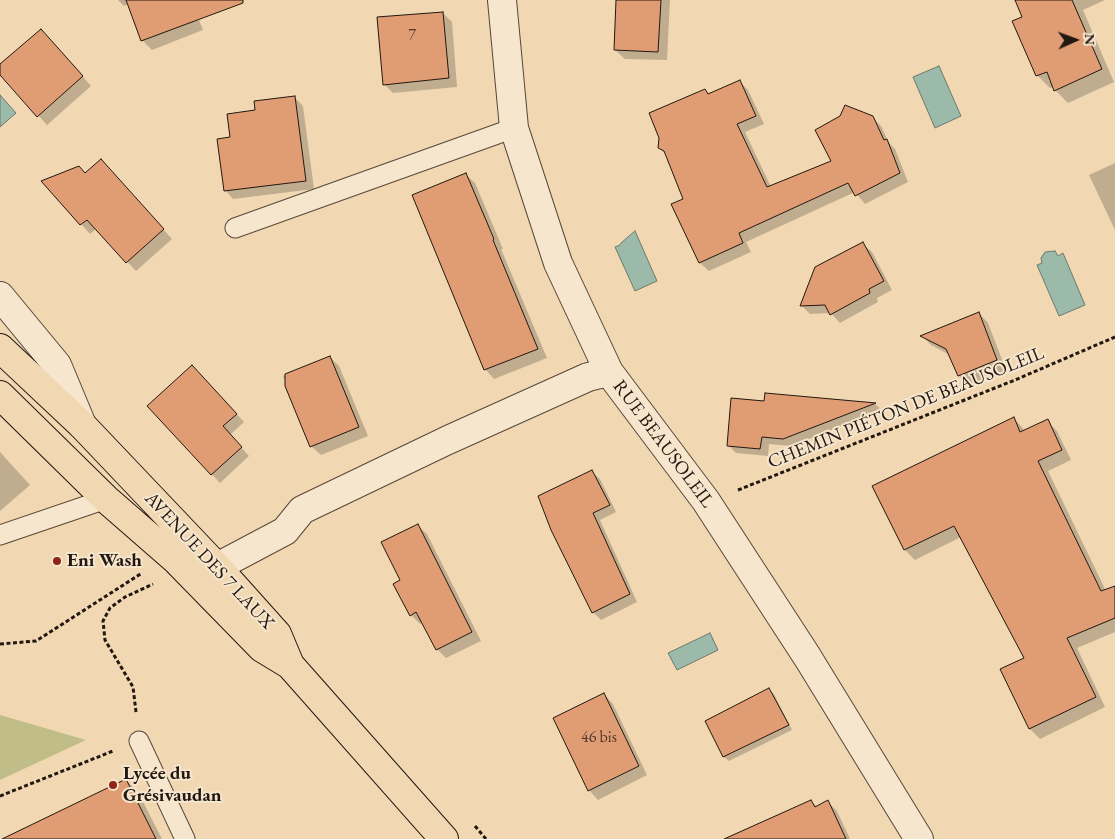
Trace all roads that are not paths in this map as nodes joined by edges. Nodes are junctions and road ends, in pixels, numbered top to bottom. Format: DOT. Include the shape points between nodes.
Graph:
graph roads {
  1 [pos="502,0"];
  2 [pos="514,128"];
  3 [pos="236,228"];
  4 [pos="0,296"];
  5 [pos="0,348"];
  6 [pos="609,372"];
  7 [pos="0,395"];
  8 [pos="82,425"];
  9 [pos="106,499"];
  10 [pos="0,535"];
  11 [pos="217,567"];
  12 [pos="290,665"];
  13 [pos="139,741"];
  14 [pos="185,839"];
  15 [pos="444,839"];
  16 [pos="919,839"];
  1 -- 2 [label="street"];
  2 -- 3 [label="lane"];
  2 -- 6 [label="street" via="558,263"];
  4 -- 8 [label="street, AVENUE DES 7 LAUX" via="57,365"];
  5 -- 8 [label="main road, AVENUE DES 7 LAUX"];
  6 -- 11 [label="street, RUE BEAUSOLEIL" via="588,376 302,510 286,531"];
  6 -- 16 [label="street, RUE BEAUSOLEIL" via="706,501 808,658"];
  7 -- 9 [label="main road"];
  8 -- 11 [label="main road, AVENUE DES 7 LAUX"];
  9 -- 10 [label="lane"];
  9 -- 12 [label="main road" via="176,560 262,648"];
  11 -- 12 [label="main road, AVENUE DES 7 LAUX" via="277,634"];
  12 -- 15 [label="main road, AVENUE DES 7 LAUX"];
  13 -- 14 [label="lane"];
}
